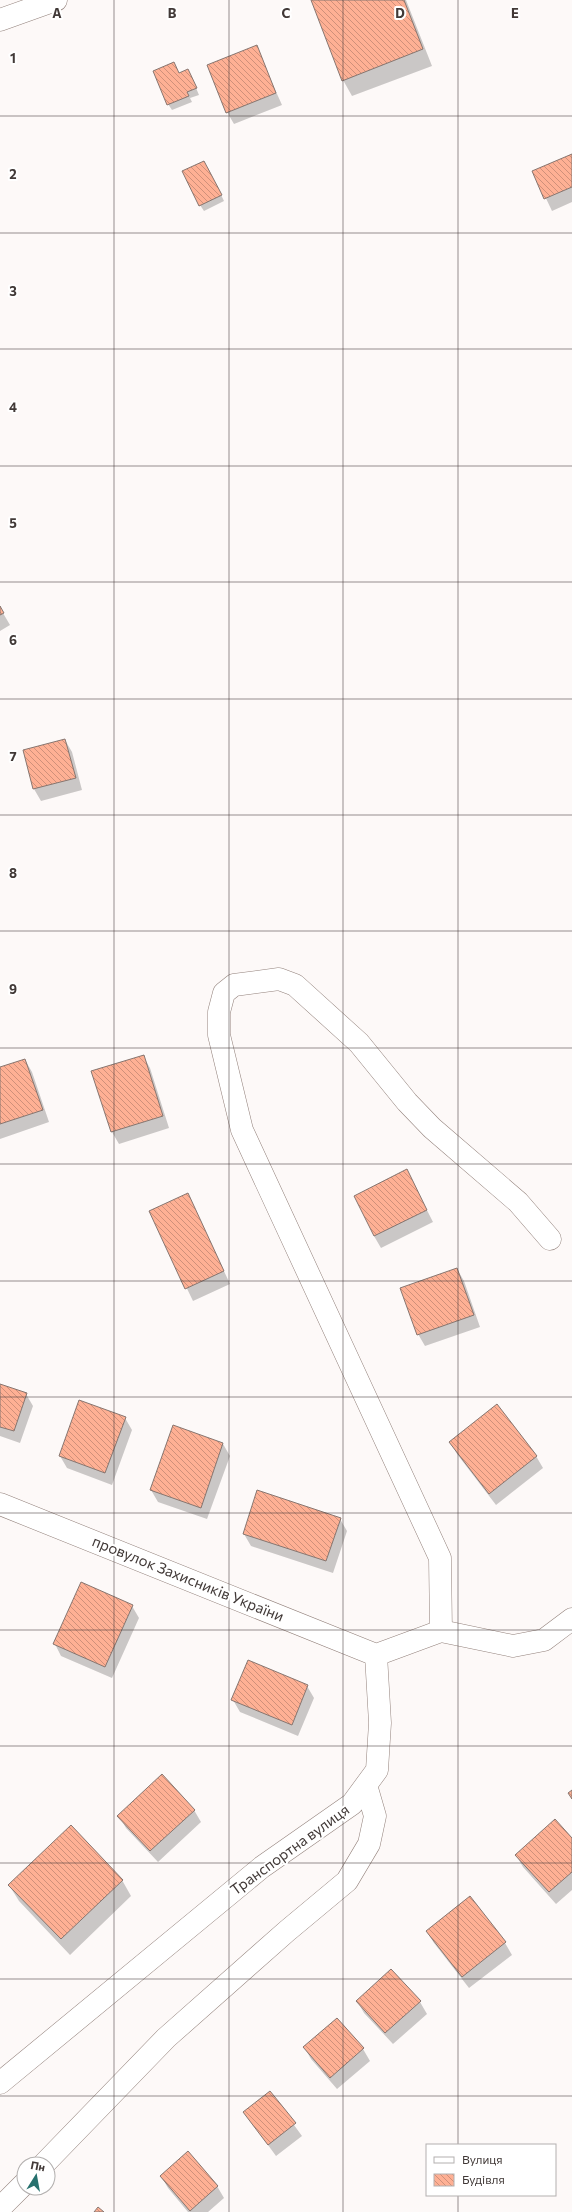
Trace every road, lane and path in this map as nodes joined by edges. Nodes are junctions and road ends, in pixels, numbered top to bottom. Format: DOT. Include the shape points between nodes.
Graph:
graph roads {
  1 [pos="56,0"];
  2 [pos="0,20"];
  3 [pos="550,1239"];
  4 [pos="0,1504"];
  5 [pos="572,1619"];
  6 [pos="441,1631"];
  7 [pos="376,1655"];
  8 [pos="366,1785"];
  9 [pos="0,2083"];
  10 [pos="52,2156"];
  11 [pos="16,2192"];
  12 [pos="0,2208"];
  1 -- 2 [label="street"];
  3 -- 6 [label="street" via="513,1197 432,1128 407,1102 359,1043 295,985 279,979 234,985 224,993 219,1012 220,1035 242,1130 440,1558"];
  4 -- 7 [label="street, провулок Захисників України"];
  5 -- 6 [label="street" via="544,1640 513,1646"];
  6 -- 7 [label="street"];
  7 -- 8 [label="street, Транспортна вулиця" via="380,1723 377,1770"];
  8 -- 9 [label="street, Транспортна вулиця" via="352,1804 262,1867"];
  8 -- 10 [label="street" via="376,1816 369,1844 347,1881 166,2038"];
  11 -- 12 [label="street"];
}
